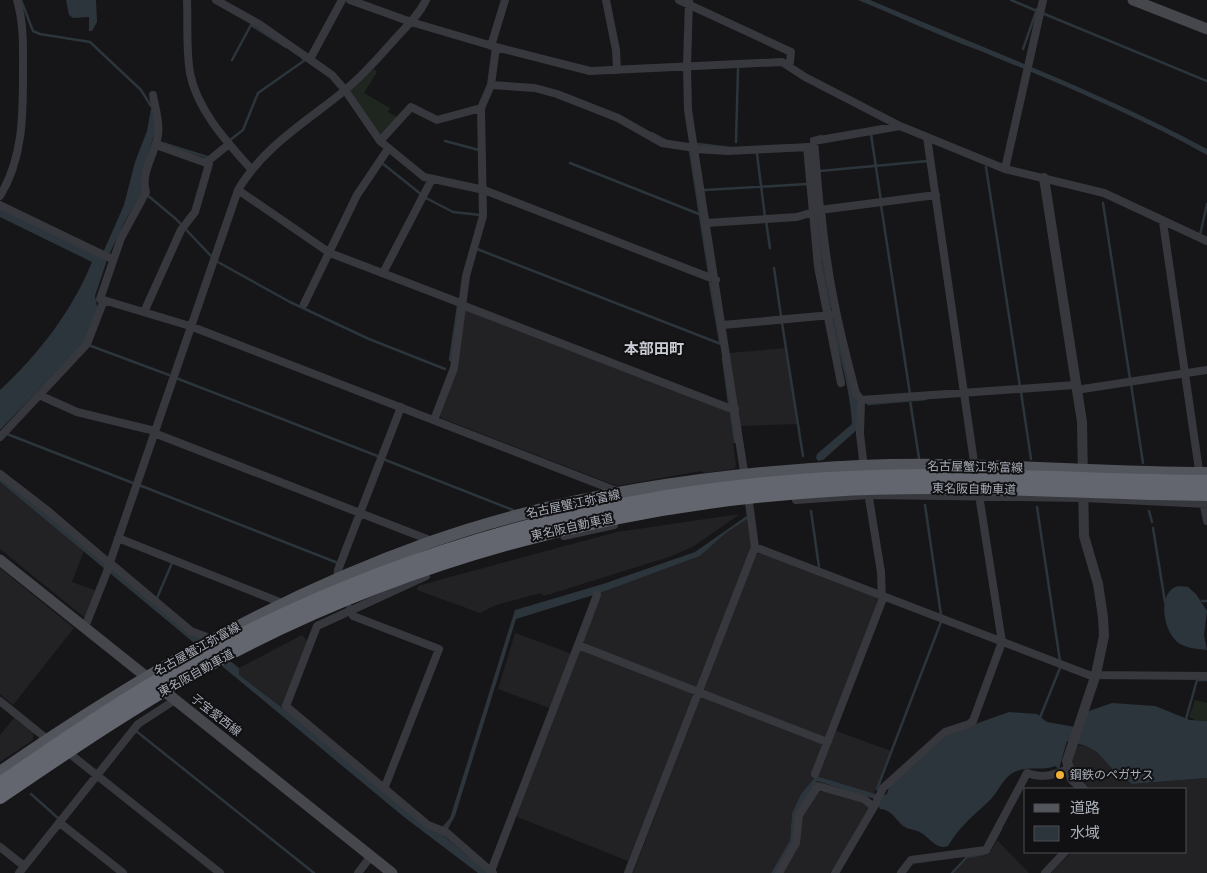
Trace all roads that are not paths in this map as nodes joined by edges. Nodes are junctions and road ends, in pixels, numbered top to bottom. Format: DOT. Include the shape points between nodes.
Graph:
graph roads {
  1 [pos="16,0"];
  2 [pos="187,0"];
  3 [pos="216,0"];
  4 [pos="342,0"];
  5 [pos="350,0"];
  6 [pos="426,0"];
  7 [pos="504,0"];
  8 [pos="606,0"];
  9 [pos="679,0"];
  10 [pos="1043,0"];
  11 [pos="1133,0"];
  12 [pos="689,2"];
  13 [pos="411,22"];
  14 [pos="1207,29"];
  15 [pos="493,46"];
  16 [pos="310,59"];
  17 [pos="786,65"];
  18 [pos="687,67"];
  19 [pos="617,70"];
  20 [pos="491,85"];
  21 [pos="345,90"];
  22 [pos="153,95"];
  23 [pos="482,108"];
  24 [pos="900,126"];
  25 [pos="927,137"];
  26 [pos="380,141"];
  27 [pos="229,144"];
  28 [pos="156,145"];
  29 [pos="811,147"];
  30 [pos="388,149"];
  31 [pos="695,149"];
  32 [pos="207,162"];
  33 [pos="250,169"];
  34 [pos="1005,169"];
  35 [pos="1044,178"];
  36 [pos="432,179"];
  37 [pos="238,190"];
  38 [pos="484,190"];
  39 [pos="936,195"];
  40 [pos="0,196"];
  41 [pos="0,205"];
  42 [pos="817,211"];
  43 [pos="1163,222"];
  44 [pos="706,223"];
  45 [pos="1207,241"];
  46 [pos="330,253"];
  47 [pos="111,259"];
  48 [pos="383,273"];
  49 [pos="716,280"];
  50 [pos="104,300"];
  51 [pos="304,304"];
  52 [pos="462,304"];
  53 [pos="144,312"];
  54 [pos="831,315"];
  55 [pos="723,325"];
  56 [pos="190,326"];
  57 [pos="1207,370"];
  58 [pos="1185,374"];
  59 [pos="841,383"];
  60 [pos="1076,388"];
  61 [pos="965,393"];
  62 [pos="39,395"];
  63 [pos="861,400"];
  64 [pos="400,407"];
  65 [pos="735,409"];
  66 [pos="434,420"];
  67 [pos="154,432"];
  68 [pos="0,437"];
  69 [pos="864,466"];
  70 [pos="974,466"];
  71 [pos="1084,470"];
  72 [pos="0,474"];
  73 [pos="744,474"];
  74 [pos="1205,476"];
  75 [pos="623,493"];
  76 [pos="868,495"];
  77 [pos="980,498"];
  78 [pos="1084,498"];
  79 [pos="1206,501"];
  80 [pos="750,503"];
  81 [pos="360,513"];
  82 [pos="1207,521"];
  83 [pos="118,538"];
  84 [pos="429,543"];
  85 [pos="755,547"];
  86 [pos="0,560"];
  87 [pos="109,562"];
  88 [pos="337,579"];
  89 [pos="883,594"];
  90 [pos="597,595"];
  91 [pos="282,604"];
  92 [pos="350,609"];
  93 [pos="85,628"];
  94 [pos="211,640"];
  95 [pos="1002,642"];
  96 [pos="578,645"];
  97 [pos="1096,674"];
  98 [pos="146,676"];
  99 [pos="1207,676"];
  100 [pos="699,692"];
  101 [pos="175,700"];
  102 [pos="0,701"];
  103 [pos="48,739"];
  104 [pos="827,742"];
  105 [pos="1068,769"];
  106 [pos="0,772"];
  107 [pos="815,774"];
  108 [pos="97,775"];
  109 [pos="0,784"];
  110 [pos="1082,788"];
  111 [pos="384,789"];
  112 [pos="0,798"];
  113 [pos="875,806"];
  114 [pos="60,823"];
  115 [pos="0,847"];
  116 [pos="1064,853"];
  117 [pos="371,856"];
  118 [pos="20,871"];
  119 [pos="492,872"];
  120 [pos="122,873"];
  121 [pos="220,873"];
  122 [pos="358,873"];
  123 [pos="392,873"];
  124 [pos="628,873"];
  125 [pos="779,873"];
  126 [pos="835,873"];
  127 [pos="901,873"];
  128 [pos="1045,873"];
  1 -- 40 [label="street" via="23,23 23,119 10,179"];
  2 -- 27 [label="street" via="190,73 204,108"];
  3 -- 16 [label="street" via="259,24"];
  4 -- 16 [label="street"];
  5 -- 13 [label="street"];
  6 -- 13 [label="street"];
  7 -- 15 [label="street"];
  8 -- 19 [label="street"];
  9 -- 12 [label="street"];
  10 -- 34 [label="street"];
  11 -- 14 [label="main road"];
  12 -- 17 [label="street" via="791,52 790,62"];
  12 -- 18 [label="street"];
  13 -- 15 [label="street"];
  13 -- 21 [label="street" via="370,68"];
  15 -- 19 [label="street" via="590,71"];
  15 -- 20 [label="street"];
  16 -- 21 [label="street" via="332,75"];
  17 -- 18 [label="street" via="782,62"];
  17 -- 24 [label="street"];
  18 -- 19 [label="street"];
  18 -- 31 [label="street" via="688,110"];
  20 -- 23 [label="street"];
  20 -- 31 [label="street" via="535,88 557,94 618,118 662,142"];
  21 -- 26 [label="street"];
  21 -- 33 [label="street" via="283,138"];
  22 -- 28 [label="street" via="159,127"];
  23 -- 26 [label="street" via="437,120 410,107"];
  23 -- 38 [label="street"];
  24 -- 25 [label="street"];
  24 -- 29 [label="street" via="814,141"];
  25 -- 34 [label="street"];
  25 -- 39 [label="street"];
  26 -- 30 [label="street"];
  27 -- 32 [label="street"];
  27 -- 33 [label="street"];
  28 -- 32 [label="street"];
  28 -- 47 [label="street" via="143,180 145,194"];
  29 -- 31 [label="street" via="728,152"];
  29 -- 42 [label="street"];
  30 -- 36 [label="street" via="424,177"];
  30 -- 46 [label="street" via="357,195"];
  31 -- 44 [label="street"];
  32 -- 53 [label="street" via="195,212 183,227"];
  33 -- 37 [label="street"];
  34 -- 35 [label="street"];
  35 -- 43 [label="street" via="1104,193"];
  35 -- 60 [label="street"];
  36 -- 38 [label="street"];
  36 -- 48 [label="street"];
  37 -- 46 [label="street"];
  37 -- 56 [label="street"];
  38 -- 49 [label="street"];
  38 -- 52 [label="street" via="483,216 466,276"];
  39 -- 42 [label="street"];
  39 -- 61 [label="street"];
  41 -- 47 [label="street"];
  42 -- 44 [label="street" via="797,217"];
  42 -- 54 [label="street"];
  43 -- 45 [label="street"];
  43 -- 58 [label="street"];
  44 -- 49 [label="street"];
  46 -- 48 [label="street"];
  46 -- 51 [label="street"];
  47 -- 50 [label="street" via="100,295"];
  48 -- 52 [label="street"];
  49 -- 55 [label="street"];
  50 -- 53 [label="street"];
  50 -- 62 [label="street" via="87,344"];
  52 -- 65 [label="street"];
  52 -- 66 [label="street" via="454,368"];
  53 -- 56 [label="street"];
  54 -- 55 [label="street"];
  54 -- 59 [label="street"];
  54 -- 63 [label="street"];
  55 -- 65 [label="street"];
  56 -- 64 [label="street"];
  56 -- 67 [label="street"];
  57 -- 58 [label="street"];
  58 -- 60 [label="street"];
  58 -- 74 [label="street"];
  60 -- 61 [label="street"];
  60 -- 71 [label="street" via="1082,422"];
  61 -- 63 [label="street"];
  61 -- 70 [label="street"];
  62 -- 67 [label="street" via="77,412"];
  62 -- 68 [label="street"];
  63 -- 69 [label="street" via="860,434"];
  64 -- 66 [label="street"];
  64 -- 81 [label="street"];
  65 -- 73 [label="street"];
  66 -- 75 [label="street"];
  67 -- 81 [label="street"];
  67 -- 83 [label="street"];
  69 -- 70 [label="main road, 名古屋蟹江弥富線"];
  69 -- 73 [label="main road, 名古屋蟹江弥富線"];
  69 -- 76 [label="street"];
  70 -- 71 [label="main road, 名古屋蟹江弥富線"];
  70 -- 77 [label="street"];
  71 -- 74 [label="main road, 名古屋蟹江弥富線"];
  71 -- 78 [label="street"];
  72 -- 87 [label="street"];
  73 -- 75 [label="main road, 名古屋蟹江弥富線"];
  73 -- 80 [label="street"];
  74 -- 79 [label="street"];
  74 -- 109 [label="highway, 東名阪自動車道, bridge" via="913,476 753,484 660,496 510,530 428,555 346,586 204,654"];
  75 -- 84 [label="main road, 名古屋蟹江弥富線" via="540,510"];
  76 -- 77 [label="street"];
  76 -- 80 [label="street"];
  76 -- 89 [label="street"];
  77 -- 78 [label="street"];
  77 -- 95 [label="street"];
  78 -- 79 [label="street"];
  78 -- 97 [label="street" via="1084,536 1098,584 1103,617 1104,636"];
  79 -- 82 [label="street"];
  79 -- 112 [label="highway, 東名阪自動車道, bridge" via="914,488 833,489 662,507 504,543 350,597 210,663"];
  80 -- 85 [label="street"];
  80 -- 92 [label="street" via="667,513 526,545 432,573"];
  81 -- 84 [label="street"];
  81 -- 88 [label="street"];
  83 -- 87 [label="street"];
  83 -- 91 [label="street"];
  84 -- 88 [label="main road, 名古屋蟹江弥富線"];
  85 -- 89 [label="street"];
  85 -- 100 [label="street"];
  86 -- 93 [label="main road, 子宝愛西線"];
  87 -- 93 [label="street"];
  87 -- 94 [label="street" via="192,631"];
  88 -- 91 [label="main road, 名古屋蟹江弥富線"];
  89 -- 95 [label="street"];
  89 -- 104 [label="street"];
  90 -- 96 [label="street"];
  91 -- 94 [label="main road, 名古屋蟹江弥富線"];
  92 -- 111 [label="street" via="353,616 439,649"];
  92 -- 111 [label="street" via="317,626 286,706"];
  93 -- 98 [label="main road, 子宝愛西線"];
  94 -- 98 [label="main road, 名古屋蟹江弥富線"];
  95 -- 97 [label="street" via="1089,675"];
  95 -- 113 [label="street" via="973,720 945,732 882,788"];
  96 -- 100 [label="street"];
  96 -- 119 [label="street"];
  97 -- 99 [label="street"];
  97 -- 105 [label="street" via="1071,746"];
  98 -- 101 [label="main road, 子宝愛西線"];
  98 -- 103 [label="main road, 名古屋蟹江弥富線"];
  100 -- 104 [label="street"];
  100 -- 124 [label="street"];
  101 -- 108 [label="street" via="138,724"];
  101 -- 117 [label="main road, 子宝愛西線"];
  102 -- 103 [label="street"];
  103 -- 106 [label="main road, 名古屋蟹江弥富線"];
  103 -- 108 [label="street"];
  104 -- 107 [label="street"];
  105 -- 110 [label="street" via="1072,779"];
  105 -- 127 [label="street" via="1046,777 1027,773 986,850 911,860"];
  108 -- 114 [label="street"];
  108 -- 121 [label="street"];
  111 -- 119 [label="street" via="428,824 446,832"];
  113 -- 125 [label="street" via="864,799 818,786 799,815 796,843"];
  113 -- 126 [label="street"];
  114 -- 118 [label="street"];
  114 -- 120 [label="street"];
  115 -- 118 [label="street"];
  116 -- 128 [label="street"];
  117 -- 122 [label="street"];
  117 -- 123 [label="main road, 子宝愛西線"];
}
